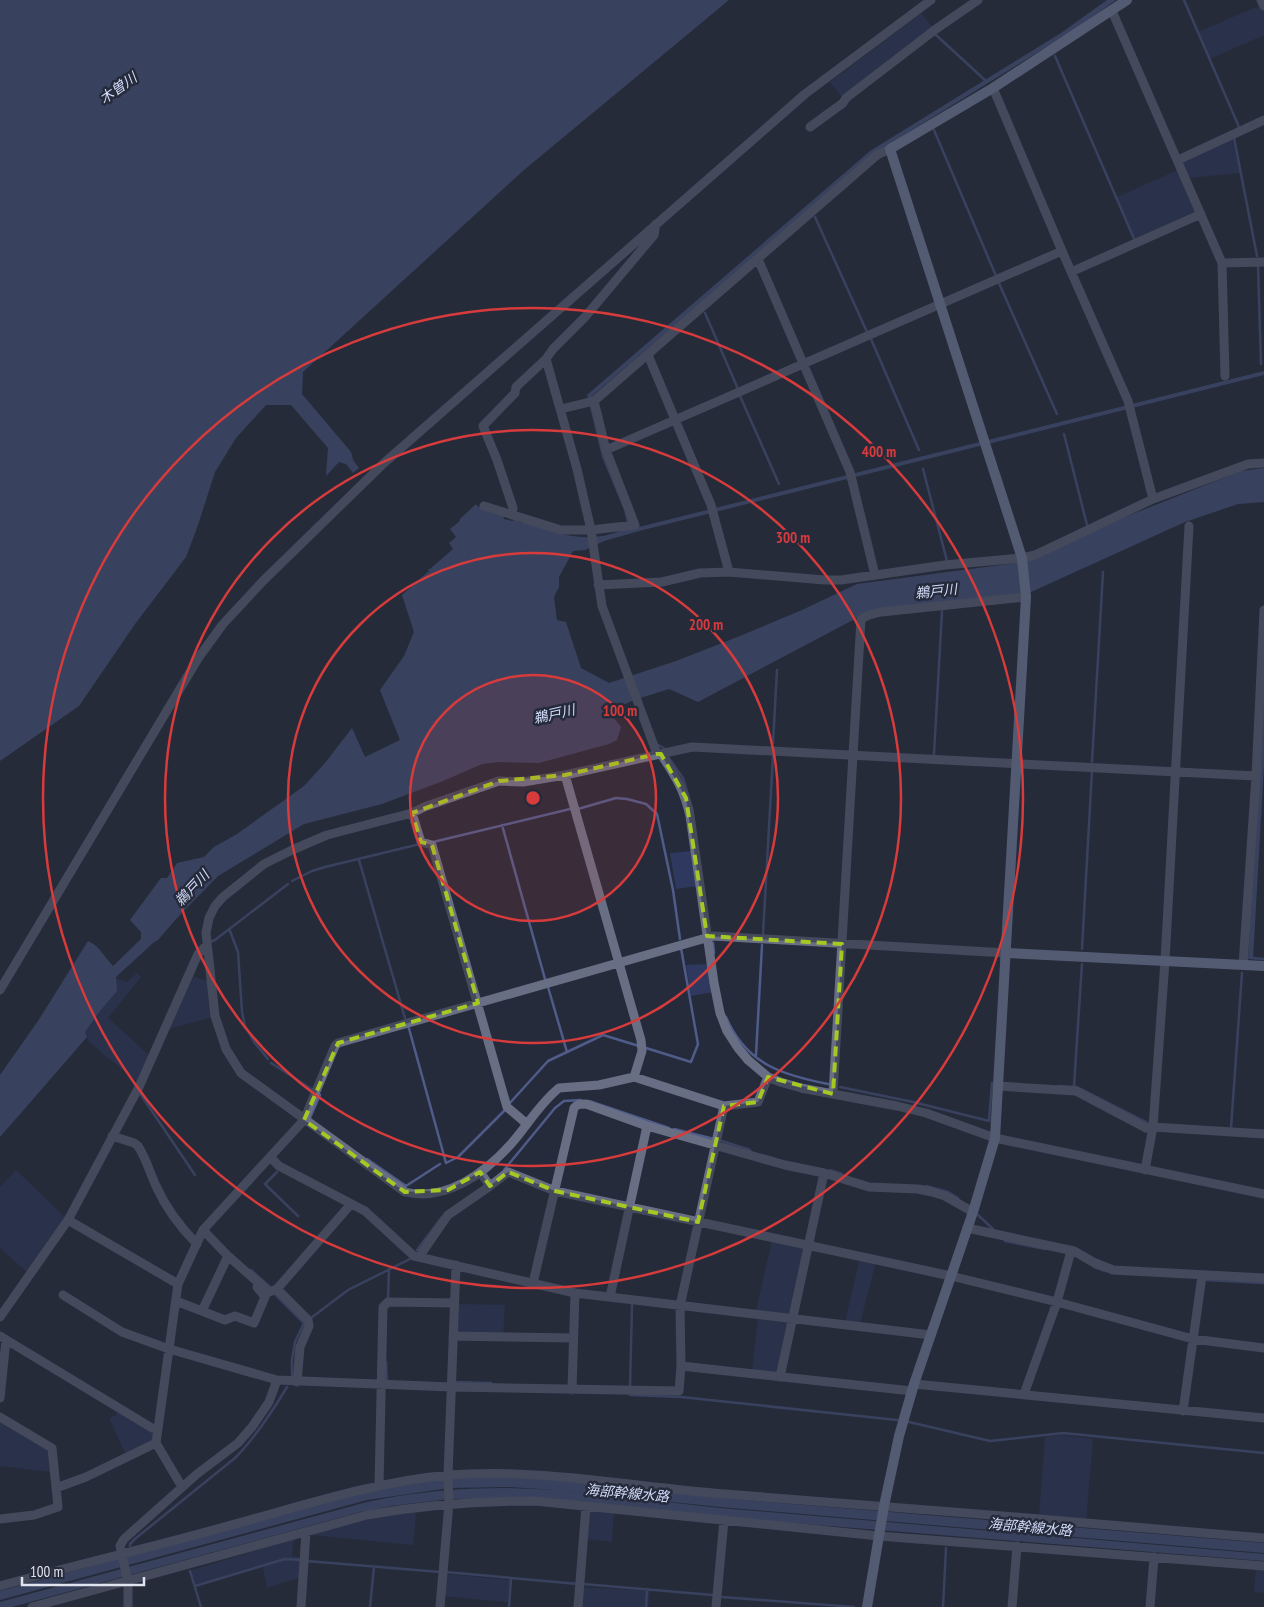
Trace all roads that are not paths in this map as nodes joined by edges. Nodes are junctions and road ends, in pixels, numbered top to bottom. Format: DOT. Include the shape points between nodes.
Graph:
graph roads {
  1 [pos="931,0"];
  2 [pos="978,0"];
  3 [pos="1127,0"];
  4 [pos="1261,0"];
  5 [pos="1264,6"];
  6 [pos="1112,11"];
  7 [pos="993,88"];
  8 [pos="1264,120"];
  9 [pos="810,127"];
  10 [pos="890,149"];
  11 [pos="1178,160"];
  12 [pos="1201,214"];
  13 [pos="656,224"];
  14 [pos="1062,251"];
  15 [pos="758,258"];
  16 [pos="1264,262"];
  17 [pos="1222,263"];
  18 [pos="1071,272"];
  19 [pos="941,304"];
  20 [pos="648,355"];
  21 [pos="546,359"];
  22 [pos="803,364"];
  23 [pos="1225,376"];
  24 [pos="590,402"];
  25 [pos="561,410"];
  26 [pos="675,420"];
  27 [pos="606,450"];
  28 [pos="1264,463"];
  29 [pos="1152,499"];
  30 [pos="484,506"];
  31 [pos="512,515"];
  32 [pos="1189,526"];
  33 [pos="591,532"];
  34 [pos="1023,559"];
  35 [pos="729,572"];
  36 [pos="875,575"];
  37 [pos="598,585"];
  38 [pos="1026,597"];
  39 [pos="1264,610"];
  40 [pos="659,754"];
  41 [pos="853,754"];
  42 [pos="1016,764"];
  43 [pos="1175,772"];
  44 [pos="565,775"];
  45 [pos="1256,776"];
  46 [pos="412,813"];
  47 [pos="707,938"];
  48 [pos="842,944"];
  49 [pos="206,946"];
  50 [pos="1006,953"];
  51 [pos="1165,961"];
  52 [pos="619,963"];
  53 [pos="1243,965"];
  54 [pos="1264,966"];
  55 [pos="0,990"];
  56 [pos="478,1003"];
  57 [pos="634,1077"];
  58 [pos="768,1077"];
  59 [pos="998,1086"];
  60 [pos="833,1094"];
  61 [pos="724,1106"];
  62 [pos="304,1120"];
  63 [pos="527,1124"];
  64 [pos="647,1126"];
  65 [pos="1153,1128"];
  66 [pos="1264,1134"];
  67 [pos="112,1136"];
  68 [pos="995,1138"];
  69 [pos="717,1146"];
  70 [pos="270,1156"];
  71 [pos="1145,1170"];
  72 [pos="480,1172"];
  73 [pos="824,1173"];
  74 [pos="490,1186"];
  75 [pos="555,1191"];
  76 [pos="1264,1194"];
  77 [pos="351,1204"];
  78 [pos="630,1207"];
  79 [pos="972,1212"];
  80 [pos="68,1220"];
  81 [pos="698,1222"];
  82 [pos="967,1228"];
  83 [pos="203,1230"];
  84 [pos="196,1244"];
  85 [pos="808,1244"];
  86 [pos="1071,1251"];
  87 [pos="419,1257"];
  88 [pos="230,1258"];
  89 [pos="456,1266"];
  90 [pos="951,1276"];
  91 [pos="1202,1276"];
  92 [pos="1264,1278"];
  93 [pos="533,1283"];
  94 [pos="178,1284"];
  95 [pos="277,1289"];
  96 [pos="575,1293"];
  97 [pos="63,1295"];
  98 [pos="610,1297"];
  99 [pos="176,1301"];
  100 [pos="1057,1302"];
  101 [pos="454,1303"];
  102 [pos="680,1306"];
  103 [pos="202,1311"];
  104 [pos="0,1317"];
  105 [pos="792,1319"];
  106 [pos="931,1335"];
  107 [pos="453,1336"];
  108 [pos="3,1338"];
  109 [pos="573,1338"];
  110 [pos="1194,1339"];
  111 [pos="1264,1348"];
  112 [pos="169,1349"];
  113 [pos="681,1366"];
  114 [pos="780,1377"];
  115 [pos="278,1380"];
  116 [pos="297,1382"];
  117 [pos="381,1385"];
  118 [pos="451,1387"];
  119 [pos="913,1388"];
  120 [pos="572,1390"];
  121 [pos="1024,1394"];
  122 [pos="0,1398"];
  123 [pos="1183,1411"];
  124 [pos="0,1417"];
  125 [pos="1264,1418"];
  126 [pos="158,1429"];
  127 [pos="156,1443"];
  128 [pos="448,1475"];
  129 [pos="379,1485"];
  130 [pos="182,1487"];
  131 [pos="56,1488"];
  132 [pos="449,1501"];
  133 [pos="586,1506"];
  134 [pos="884,1506"];
  135 [pos="0,1519"];
  136 [pos="724,1520"];
  137 [pos="306,1532"];
  138 [pos="880,1535"];
  139 [pos="1264,1538"];
  140 [pos="1017,1546"];
  141 [pos="121,1553"];
  142 [pos="1154,1557"];
  143 [pos="1264,1566"];
  144 [pos="128,1580"];
  145 [pos="0,1586"];
  146 [pos="32,1607"];
  147 [pos="128,1607"];
  148 [pos="301,1607"];
  149 [pos="440,1607"];
  150 [pos="578,1607"];
  151 [pos="716,1607"];
  152 [pos="867,1607"];
  153 [pos="1012,1607"];
  154 [pos="1150,1607"];
  1 -- 13 [label="street" via="805,94"];
  2 -- 9 [label="street"];
  3 -- 6 [label="street"];
  4 -- 5 [label="street"];
  6 -- 7 [label="street"];
  6 -- 11 [label="street"];
  7 -- 10 [label="street"];
  7 -- 14 [label="street"];
  8 -- 11 [label="street"];
  10 -- 15 [label="street" via="877,155"];
  10 -- 19 [label="street"];
  11 -- 12 [label="street"];
  12 -- 17 [label="street"];
  12 -- 18 [label="street"];
  13 -- 21 [label="street" via="654,235"];
  13 -- 55 [label="street" via="384,463 223,624 199,657"];
  14 -- 18 [label="street"];
  14 -- 19 [label="street"];
  15 -- 20 [label="street"];
  15 -- 22 [label="street"];
  16 -- 17 [label="street"];
  17 -- 23 [label="street"];
  18 -- 29 [label="street" via="1129,406"];
  19 -- 22 [label="street"];
  19 -- 34 [label="street"];
  20 -- 24 [label="street"];
  20 -- 26 [label="street"];
  21 -- 25 [label="street"];
  21 -- 31 [label="street" via="483,426 513,508"];
  22 -- 26 [label="street"];
  22 -- 36 [label="street" via="851,477"];
  24 -- 25 [label="street"];
  24 -- 27 [label="street"];
  25 -- 33 [label="street"];
  26 -- 27 [label="street"];
  26 -- 35 [label="street" via="713,510"];
  27 -- 33 [label="street" via="635,525"];
  28 -- 29 [label="street" via="1248,464"];
  29 -- 34 [label="street"];
  30 -- 31 [label="street"];
  31 -- 33 [label="street" via="560,530"];
  32 -- 43 [label="street"];
  33 -- 37 [label="street"];
  34 -- 36 [label="street"];
  34 -- 38 [label="street"];
  35 -- 36 [label="street" via="825,580"];
  35 -- 37 [label="street" via="700,573 662,582"];
  37 -- 40 [label="street" via="602,606"];
  38 -- 41 [label="street" via="881,612 861,620"];
  38 -- 42 [label="street"];
  39 -- 45 [label="street"];
  40 -- 41 [label="street" via="705,746"];
  40 -- 44 [label="street"];
  40 -- 47 [label="street" via="686,798"];
  41 -- 42 [label="street"];
  41 -- 48 [label="street"];
  42 -- 43 [label="street"];
  42 -- 50 [label="street"];
  43 -- 45 [label="street"];
  43 -- 51 [label="street"];
  44 -- 46 [label="street" via="523,782 499,781"];
  44 -- 52 [label="street"];
  45 -- 53 [label="street"];
  46 -- 49 [label="street" via="327,835 264,864 215,906 209,918"];
  46 -- 56 [label="street" via="421,842 432,845"];
  47 -- 48 [label="street"];
  47 -- 52 [label="street"];
  47 -- 58 [label="street" via="720,1013 727,1031 748,1060"];
  48 -- 50 [label="street"];
  48 -- 60 [label="street"];
  49 -- 62 [label="street" via="215,1016 226,1049 241,1073"];
  49 -- 67 [label="street" via="198,954 139,1087"];
  50 -- 51 [label="street"];
  50 -- 59 [label="street"];
  51 -- 53 [label="street"];
  51 -- 65 [label="street"];
  52 -- 56 [label="street"];
  52 -- 57 [label="street" via="642,1047"];
  53 -- 54 [label="street"];
  56 -- 62 [label="street" via="338,1043"];
  56 -- 63 [label="street" via="507,1107"];
  57 -- 61 [label="street"];
  57 -- 63 [label="street" via="599,1085 559,1088"];
  58 -- 60 [label="street"];
  58 -- 61 [label="street" via="758,1102"];
  59 -- 65 [label="street" via="1076,1091 1146,1128"];
  59 -- 68 [label="street"];
  60 -- 68 [label="street" via="926,1113"];
  61 -- 69 [label="street"];
  62 -- 70 [label="street"];
  62 -- 72 [label="street" via="405,1192 448,1190"];
  63 -- 72 [label="street" via="511,1144"];
  64 -- 69 [label="street"];
  64 -- 75 [label="street" via="586,1104 576,1105"];
  64 -- 78 [label="street"];
  65 -- 66 [label="street"];
  65 -- 71 [label="street"];
  67 -- 80 [label="street"];
  67 -- 84 [label="street" via="138,1146 180,1228"];
  68 -- 71 [label="street"];
  68 -- 79 [label="street"];
  69 -- 73 [label="street"];
  69 -- 81 [label="street"];
  70 -- 77 [label="street" via="279,1166"];
  70 -- 83 [label="street"];
  71 -- 76 [label="street"];
  72 -- 74 [label="street"];
  73 -- 79 [label="street" via="869,1187 932,1192"];
  73 -- 85 [label="street"];
  74 -- 75 [label="street" via="508,1172"];
  74 -- 87 [label="street" via="448,1215"];
  75 -- 78 [label="street"];
  75 -- 93 [label="street"];
  77 -- 87 [label="street"];
  77 -- 95 [label="street"];
  78 -- 81 [label="street"];
  78 -- 98 [label="street"];
  79 -- 82 [label="street"];
  80 -- 94 [label="street"];
  80 -- 104 [label="street"];
  81 -- 85 [label="street"];
  81 -- 102 [label="street"];
  82 -- 86 [label="street"];
  82 -- 90 [label="street"];
  83 -- 84 [label="street"];
  83 -- 88 [label="street"];
  84 -- 94 [label="street"];
  85 -- 90 [label="street"];
  85 -- 105 [label="street"];
  86 -- 91 [label="street" via="1113,1270"];
  86 -- 100 [label="street"];
  87 -- 89 [label="street"];
  88 -- 95 [label="street" via="269,1292"];
  88 -- 103 [label="street"];
  88 -- 103 [label="street" via="265,1297 254,1323 235,1316 225,1320"];
  89 -- 93 [label="street"];
  89 -- 101 [label="street"];
  90 -- 100 [label="street"];
  90 -- 106 [label="street"];
  91 -- 92 [label="street"];
  91 -- 110 [label="street"];
  93 -- 96 [label="street"];
  94 -- 99 [label="street"];
  95 -- 116 [label="street" via="310,1322 300,1347"];
  96 -- 98 [label="street"];
  96 -- 109 [label="street"];
  97 -- 112 [label="street" via="122,1332"];
  98 -- 102 [label="street"];
  99 -- 103 [label="street"];
  99 -- 112 [label="street"];
  100 -- 110 [label="street"];
  100 -- 121 [label="street"];
  101 -- 107 [label="street"];
  101 -- 117 [label="street" via="385,1303"];
  102 -- 105 [label="street"];
  102 -- 113 [label="street"];
  105 -- 106 [label="street"];
  105 -- 114 [label="street"];
  106 -- 119 [label="street"];
  107 -- 109 [label="street"];
  107 -- 118 [label="street"];
  108 -- 122 [label="street"];
  108 -- 126 [label="street"];
  109 -- 120 [label="street"];
  110 -- 111 [label="street"];
  110 -- 123 [label="street"];
  112 -- 115 [label="street"];
  112 -- 126 [label="street"];
  113 -- 114 [label="street"];
  113 -- 120 [label="street" via="680,1387 674,1392"];
  114 -- 119 [label="street"];
  115 -- 116 [label="street"];
  115 -- 130 [label="street" via="269,1402 252,1428"];
  116 -- 117 [label="street"];
  117 -- 118 [label="street"];
  117 -- 129 [label="street"];
  118 -- 120 [label="street"];
  118 -- 128 [label="street"];
  119 -- 121 [label="street"];
  119 -- 134 [label="street"];
  121 -- 123 [label="street"];
  123 -- 125 [label="street"];
  124 -- 131 [label="street" via="52,1448"];
  126 -- 127 [label="street"];
  127 -- 130 [label="street"];
  127 -- 131 [label="street"];
  128 -- 129 [label="street"];
  128 -- 132 [label="street"];
  128 -- 134 [label="street" via="532,1474 721,1494"];
  129 -- 141 [label="street"];
  130 -- 141 [label="street" via="124,1539"];
  131 -- 135 [label="street" via="58,1507 34,1515"];
  132 -- 133 [label="street"];
  132 -- 137 [label="street" via="367,1515"];
  132 -- 149 [label="street"];
  133 -- 136 [label="street"];
  133 -- 150 [label="street"];
  134 -- 138 [label="street"];
  134 -- 139 [label="street"];
  136 -- 138 [label="street"];
  136 -- 151 [label="street"];
  137 -- 144 [label="street"];
  137 -- 148 [label="street"];
  138 -- 140 [label="street"];
  138 -- 152 [label="street"];
  140 -- 142 [label="street"];
  140 -- 153 [label="street"];
  141 -- 144 [label="street"];
  141 -- 145 [label="street"];
  142 -- 143 [label="street"];
  142 -- 154 [label="street"];
  144 -- 146 [label="street"];
  144 -- 147 [label="street"];
}
